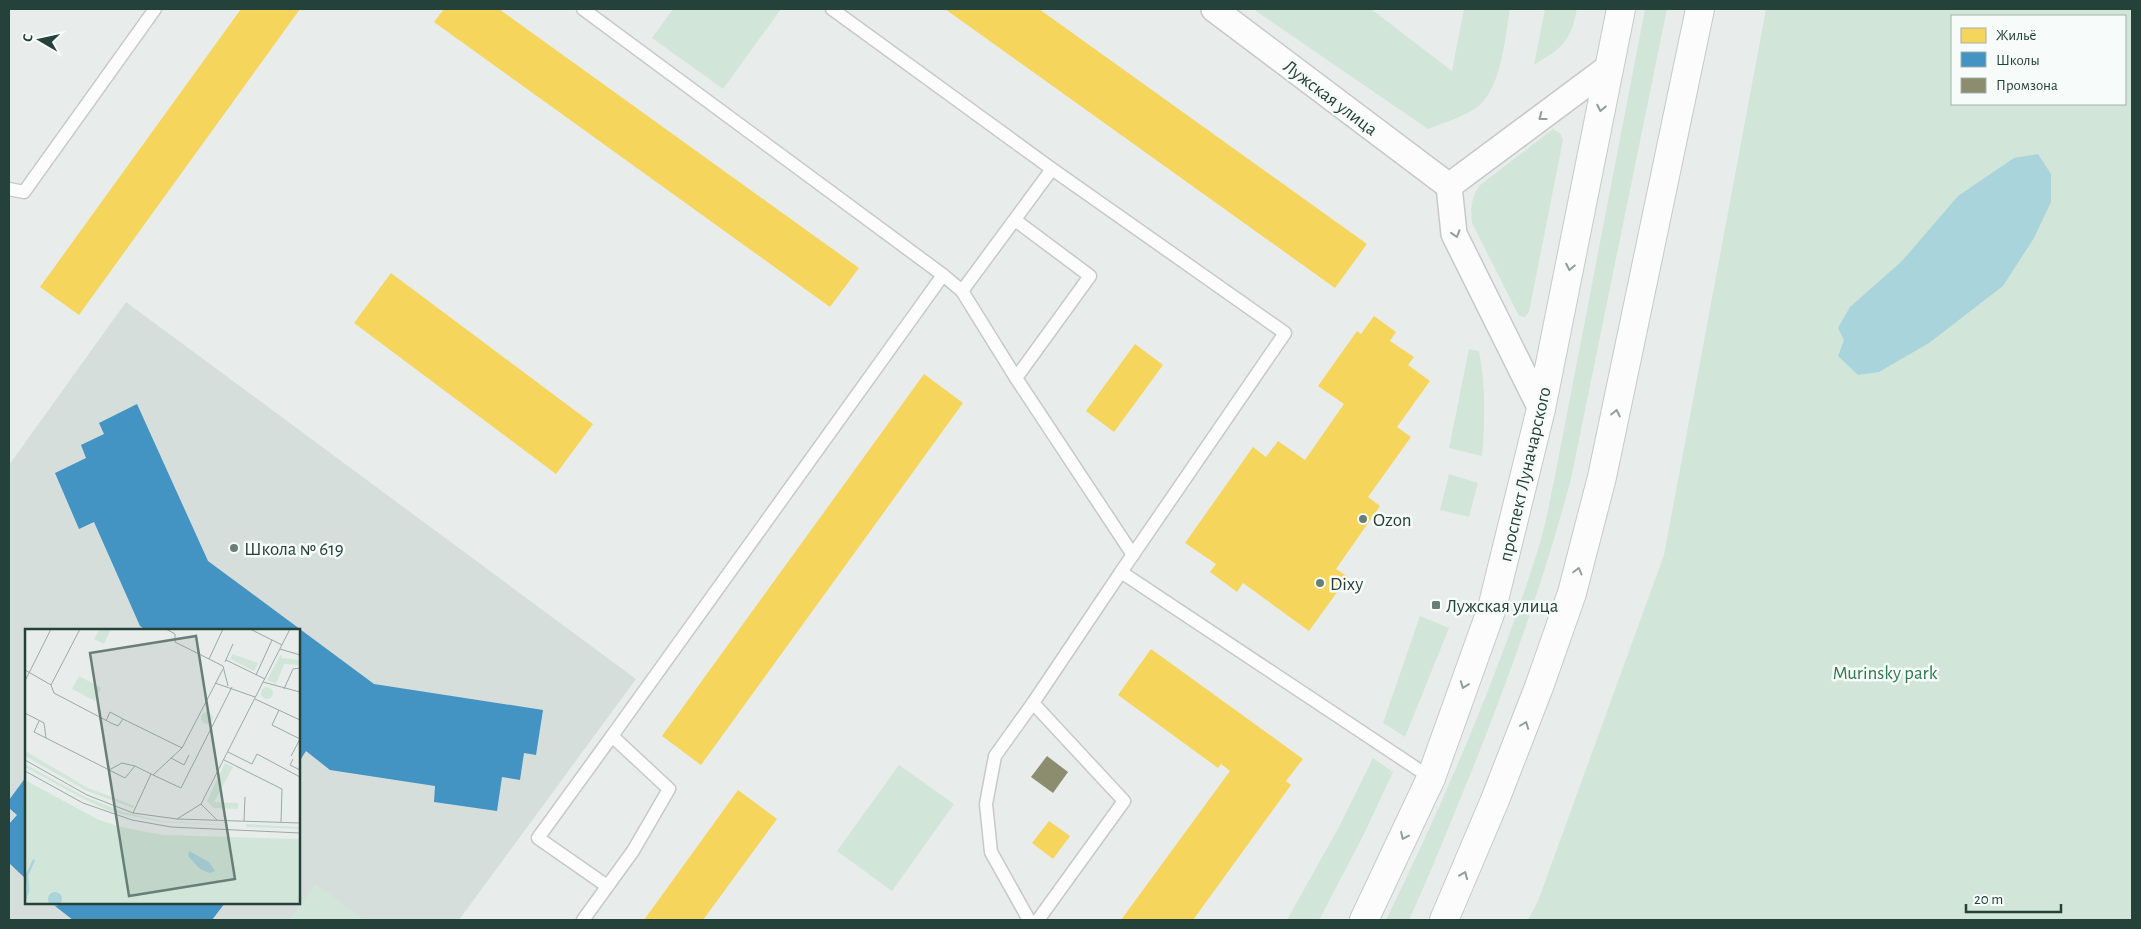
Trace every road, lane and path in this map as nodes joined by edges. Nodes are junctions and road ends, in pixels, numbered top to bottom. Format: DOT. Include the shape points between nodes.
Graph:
graph roads {
  1 [pos="155,9"];
  2 [pos="583,9"];
  3 [pos="832,9"];
  4 [pos="1214,9"];
  5 [pos="1621,9"];
  6 [pos="1700,9"];
  7 [pos="1610,67"];
  8 [pos="1052,169"];
  9 [pos="1449,186"];
  10 [pos="9,189"];
  11 [pos="1014,220"];
  12 [pos="943,275"];
  13 [pos="962,291"];
  14 [pos="1016,378"];
  15 [pos="1541,409"];
  16 [pos="1133,556"];
  17 [pos="1121,572"];
  18 [pos="1033,703"];
  19 [pos="612,736"];
  20 [pos="1431,778"];
  21 [pos="607,886"];
  22 [pos="583,920"];
  23 [pos="1028,920"];
  24 [pos="1038,920"];
  25 [pos="1364,920"];
  26 [pos="1444,920"];
  1 -- 10 [label="lane" via="24,192"];
  2 -- 12 [label="lane"];
  3 -- 8 [label="lane"];
  4 -- 9 [label="street, Лужская улица"];
  5 -- 7 [label="main road, проспект Луначарского"];
  26 -- 6 [label="main road, one-way" via="1496,800 1572,593 1602,477"];
  7 -- 9 [label="street, one-way"];
  7 -- 15 [label="main road, проспект Луначарского, one-way"];
  8 -- 11 [label="lane"];
  8 -- 16 [label="lane" via="1286,333"];
  9 -- 15 [label="street, one-way" via="1454,234"];
  11 -- 13 [label="lane"];
  11 -- 14 [label="lane" via="1090,276"];
  12 -- 13 [label="lane"];
  12 -- 19 [label="lane"];
  13 -- 14 [label="lane"];
  14 -- 16 [label="lane"];
  15 -- 20 [label="main road, проспект Луначарского, one-way" via="1492,608"];
  16 -- 17 [label="lane"];
  17 -- 18 [label="lane"];
  17 -- 20 [label="lane"];
  18 -- 23 [label="lane" via="995,756 986,804 992,852"];
  18 -- 24 [label="lane" via="1124,801"];
  19 -- 21 [label="lane" via="669,789 633,851"];
  19 -- 21 [label="lane" via="538,838"];
  20 -- 25 [label="main road, проспект Луначарского, one-way"];
  21 -- 22 [label="lane"];
}
